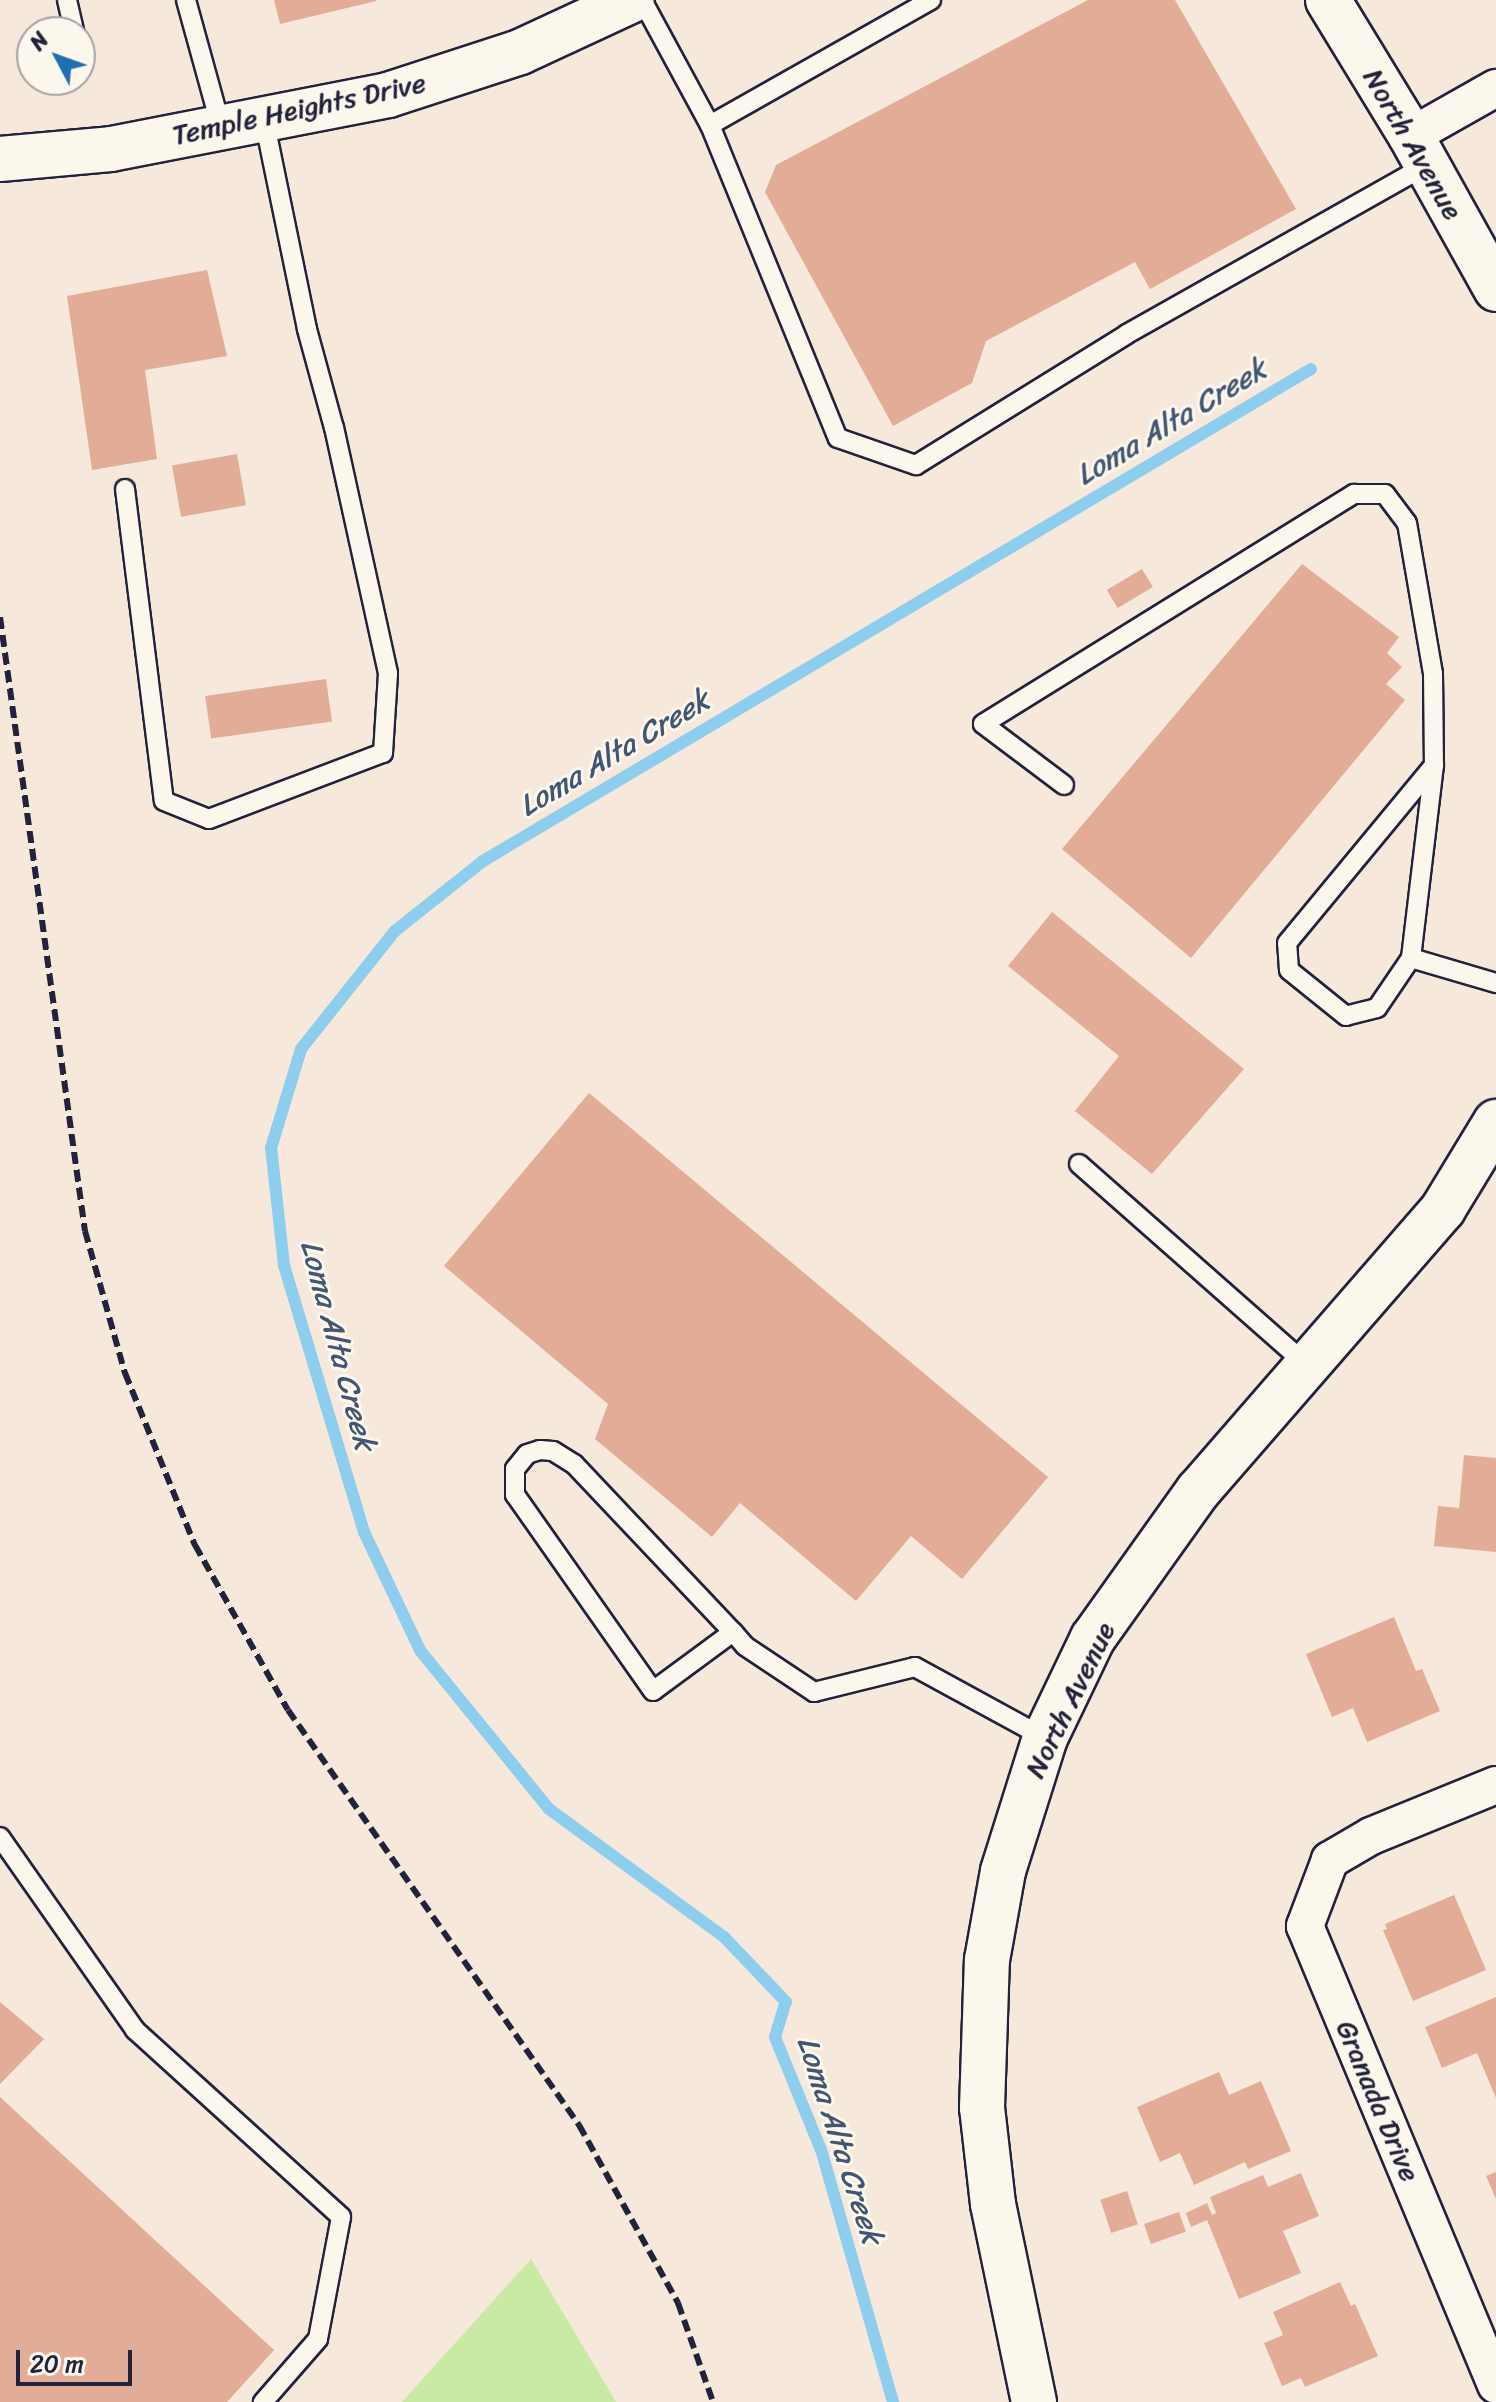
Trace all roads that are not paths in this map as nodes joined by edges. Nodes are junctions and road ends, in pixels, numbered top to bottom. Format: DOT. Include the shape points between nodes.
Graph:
graph roads {
  1 [pos="186,0"];
  2 [pos="632,0"];
  3 [pos="642,0"];
  4 [pos="931,0"];
  5 [pos="1328,0"];
  6 [pos="1496,88"];
  7 [pos="264,119"];
  8 [pos="710,125"];
  9 [pos="221,127"];
  10 [pos="1419,150"];
  11 [pos="0,159"];
  12 [pos="1496,289"];
  13 [pos="125,489"];
  14 [pos="1434,765"];
  15 [pos="1064,785"];
  16 [pos="1411,958"];
  17 [pos="1496,983"];
  18 [pos="1496,1122"];
  19 [pos="1079,1164"];
  20 [pos="1307,1365"];
  21 [pos="733,1632"];
  22 [pos="1045,1738"];
  23 [pos="1496,1785"];
  24 [pos="0,1837"];
  25 [pos="1496,2385"];
  26 [pos="263,2402"];
  27 [pos="1034,2402"];
  1 -- 9 [label="lane"];
  2 -- 7 [label="main road, Temple Heights Drive" via="520,52 388,95"];
  3 -- 8 [label="lane"];
  4 -- 8 [label="lane"];
  5 -- 10 [label="main road, North Avenue"];
  6 -- 10 [label="street"];
  7 -- 9 [label="main road, Temple Heights Drive"];
  7 -- 13 [label="lane" via="388,673 383,753 209,819 164,801"];
  8 -- 10 [label="lane" via="838,438 916,465"];
  9 -- 11 [label="main road, Temple Heights Drive" via="111,149"];
  10 -- 12 [label="main road, North Avenue"];
  14 -- 15 [label="lane" via="1433,673 1407,523 1385,494 1354,494 983,724"];
  14 -- 16 [label="lane"];
  14 -- 16 [label="lane" via="1287,943 1289,970 1346,1016 1377,1008"];
  16 -- 17 [label="lane"];
  18 -- 20 [label="main road, North Avenue" via="1443,1209"];
  19 -- 20 [label="lane"];
  20 -- 22 [label="main road, North Avenue" via="1198,1491 1093,1638"];
  21 -- 21 [label="lane" via="574,1464 553,1451 527,1454 515,1469 515,1495 653,1691"];
  21 -- 22 [label="lane" via="745,1646 814,1692 915,1667"];
  22 -- 27 [label="main road, North Avenue" via="1003,1871 987,1960 982,2108 993,2204"];
  23 -- 25 [label="street, Granada Drive" via="1371,1836 1330,1860 1305,1926"];
  24 -- 26 [label="lane" via="135,2030 341,2217 318,2339"];
}
